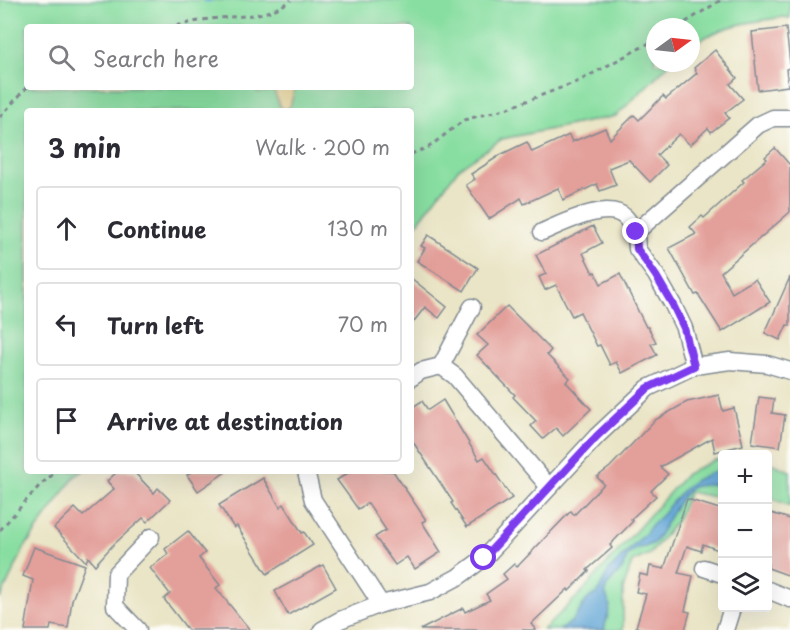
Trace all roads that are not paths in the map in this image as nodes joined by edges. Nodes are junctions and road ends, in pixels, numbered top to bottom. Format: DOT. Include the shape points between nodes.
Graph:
graph roads {
  1 [pos="789,117"];
  2 [pos="542,232"];
  3 [pos="636,232"];
  4 [pos="472,307"];
  5 [pos="441,366"];
  6 [pos="694,366"];
  7 [pos="790,371"];
  8 [pos="414,376"];
  9 [pos="307,474"];
  10 [pos="549,487"];
  11 [pos="152,537"];
  12 [pos="704,568"];
  13 [pos="718,572"];
  14 [pos="772,591"];
  15 [pos="790,598"];
  16 [pos="381,604"];
  17 [pos="731,612"];
  18 [pos="138,630"];
  19 [pos="322,630"];
  20 [pos="724,630"];
  1 -- 3 [label="street" via="758,124"];
  2 -- 3 [label="street" via="596,212 611,211 623,215"];
  3 -- 6 [label="street" via="637,249 684,328"];
  4 -- 5 [label="street"];
  5 -- 8 [label="street"];
  5 -- 10 [label="street" via="456,376"];
  6 -- 7 [label="street" via="730,361 767,364"];
  6 -- 10 [label="street" via="648,388"];
  9 -- 16 [label="street" via="313,500"];
  10 -- 16 [label="street" via="484,558 458,577 430,592"];
  11 -- 18 [label="street" via="116,574 115,606"];
  12 -- 13 [label="street"];
  14 -- 15 [label="street"];
  16 -- 19 [label="street"];
  17 -- 20 [label="street"];
}
